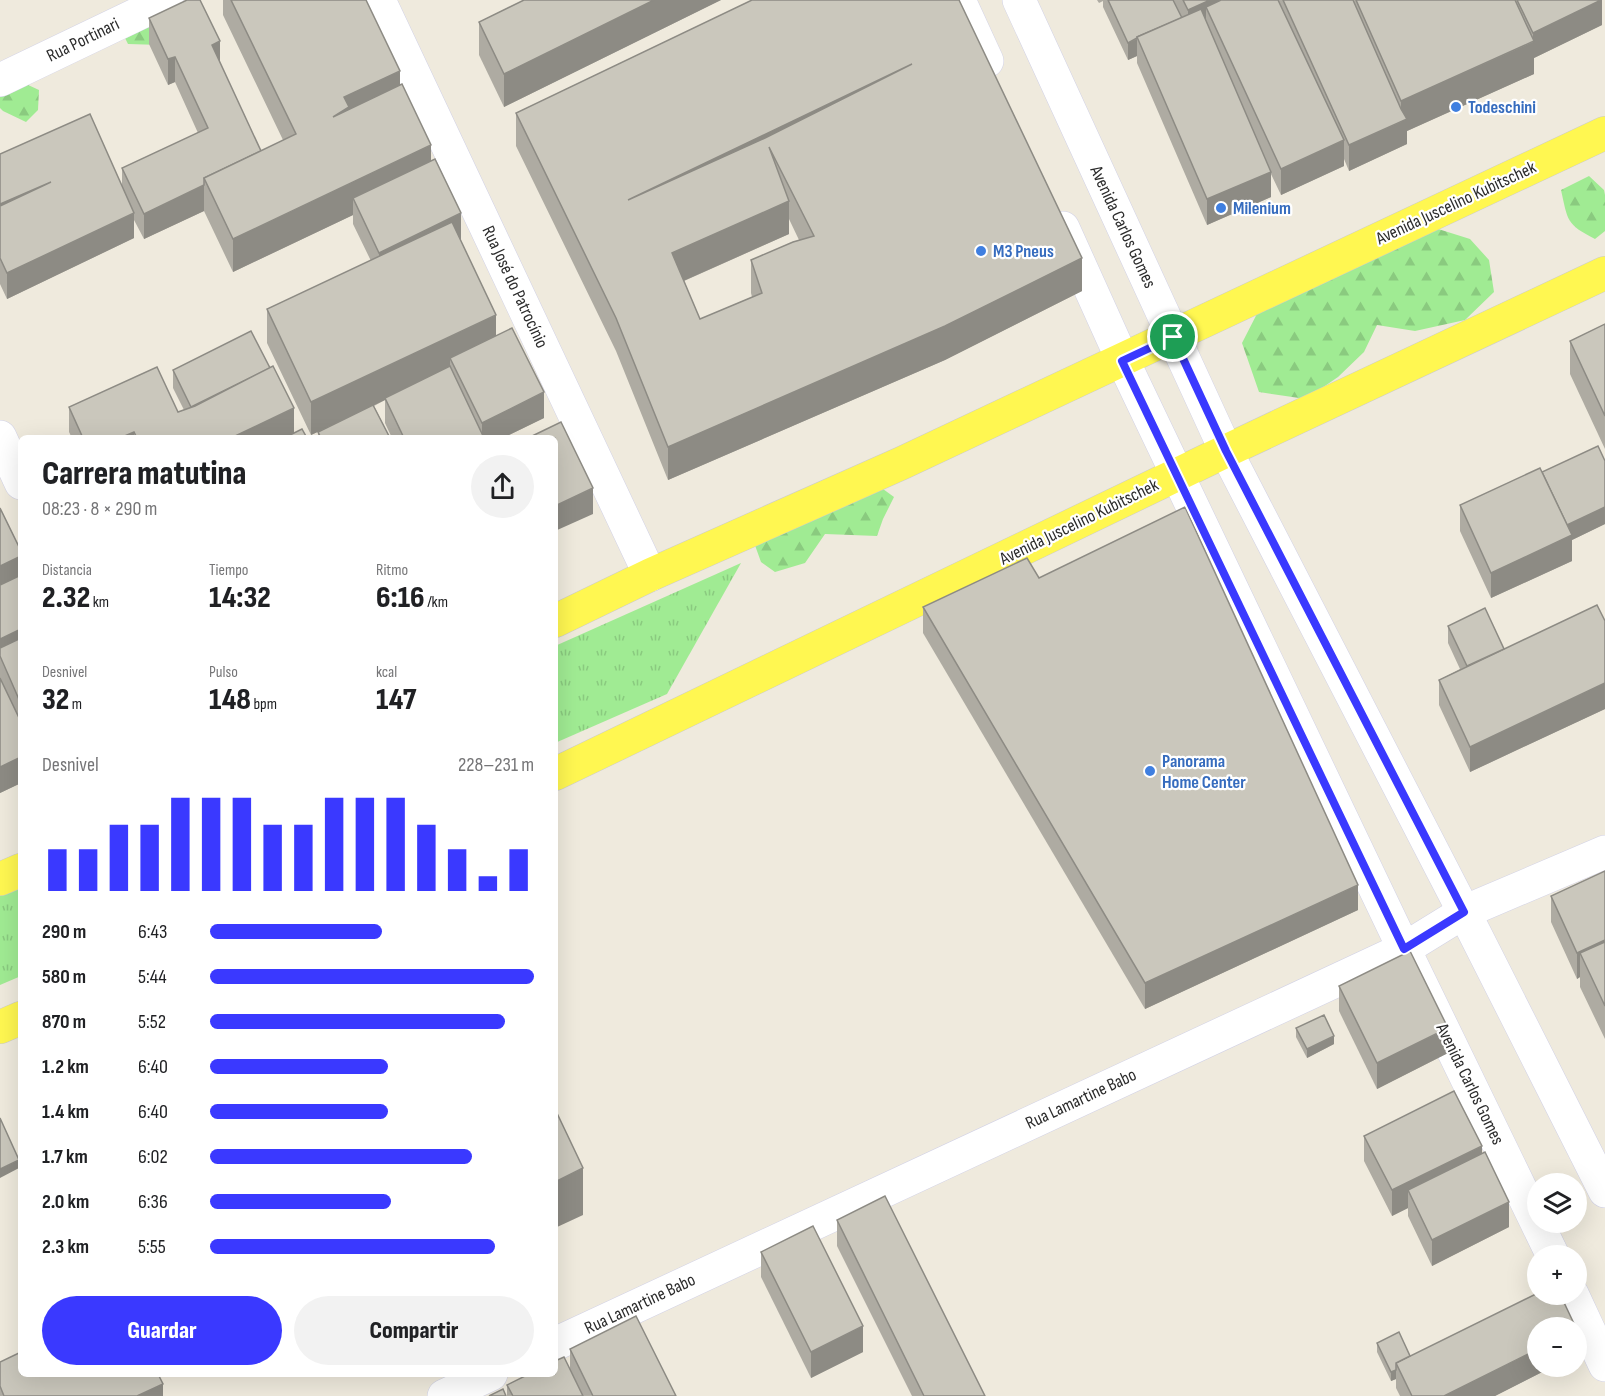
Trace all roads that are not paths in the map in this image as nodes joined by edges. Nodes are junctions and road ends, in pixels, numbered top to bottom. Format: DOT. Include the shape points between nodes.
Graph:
graph roads {
  1 [pos="167,0"];
  2 [pos="379,0"];
  3 [pos="959,0"];
  4 [pos="1018,0"];
  5 [pos="0,80"];
  6 [pos="999,87"];
  7 [pos="1605,133"];
  8 [pos="1048,197"];
  9 [pos="1605,273"];
  10 [pos="1173,337"];
  11 [pos="1122,361"];
  12 [pos="0,437"];
  13 [pos="1226,451"];
  14 [pos="1178,475"];
  15 [pos="18,476"];
  16 [pos="650,575"];
  17 [pos="558,620"];
  18 [pos="558,773"];
  19 [pos="1605,852"];
  20 [pos="18,871"];
  21 [pos="0,879"];
  22 [pos="1464,912"];
  23 [pos="1404,949"];
  24 [pos="18,1019"];
  25 [pos="0,1027"];
  26 [pos="1605,1191"];
  27 [pos="1548,1245"];
  28 [pos="1577,1305"];
  29 [pos="558,1343"];
  30 [pos="1605,1365"];
  31 [pos="485,1377"];
  32 [pos="444,1396"];
  1 -- 5 [label="street, Rua Portinari"];
  2 -- 16 [label="street, Rua José do Patrocínio"];
  3 -- 6 [label="street"];
  4 -- 10 [label="street, Avenida Carlos Gomes"];
  7 -- 10 [label="main road, Avenida Juscelino Kubitschek"];
  8 -- 11 [label="street, Avenida Carlos Gomes"];
  9 -- 13 [label="main road, Avenida Juscelino Kubitschek"];
  10 -- 11 [label="main road, Avenida Juscelino Kubitschek"];
  10 -- 13 [label="street, Avenida Carlos Gomes"];
  11 -- 14 [label="street, Avenida Carlos Gomes"];
  11 -- 16 [label="main road, Avenida Juscelino Kubitschek"];
  12 -- 15 [label="street"];
  13 -- 14 [label="main road, Avenida Juscelino Kubitschek"];
  13 -- 22 [label="street, Avenida Carlos Gomes"];
  14 -- 18 [label="main road, Avenida Juscelino Kubitschek"];
  14 -- 23 [label="street, Avenida Carlos Gomes"];
  16 -- 17 [label="main road, Avenida Juscelino Kubitschek"];
  19 -- 22 [label="street, Rua Lamartine Babo"];
  20 -- 21 [label="main road"];
  22 -- 23 [label="street, Rua Lamartine Babo"];
  22 -- 26 [label="street, Avenida Carlos Gomes"];
  23 -- 27 [label="street, Avenida Carlos Gomes"];
  23 -- 29 [label="street, Rua Lamartine Babo"];
  24 -- 25 [label="main road"];
  28 -- 30 [label="street"];
  31 -- 32 [label="street"];
}
